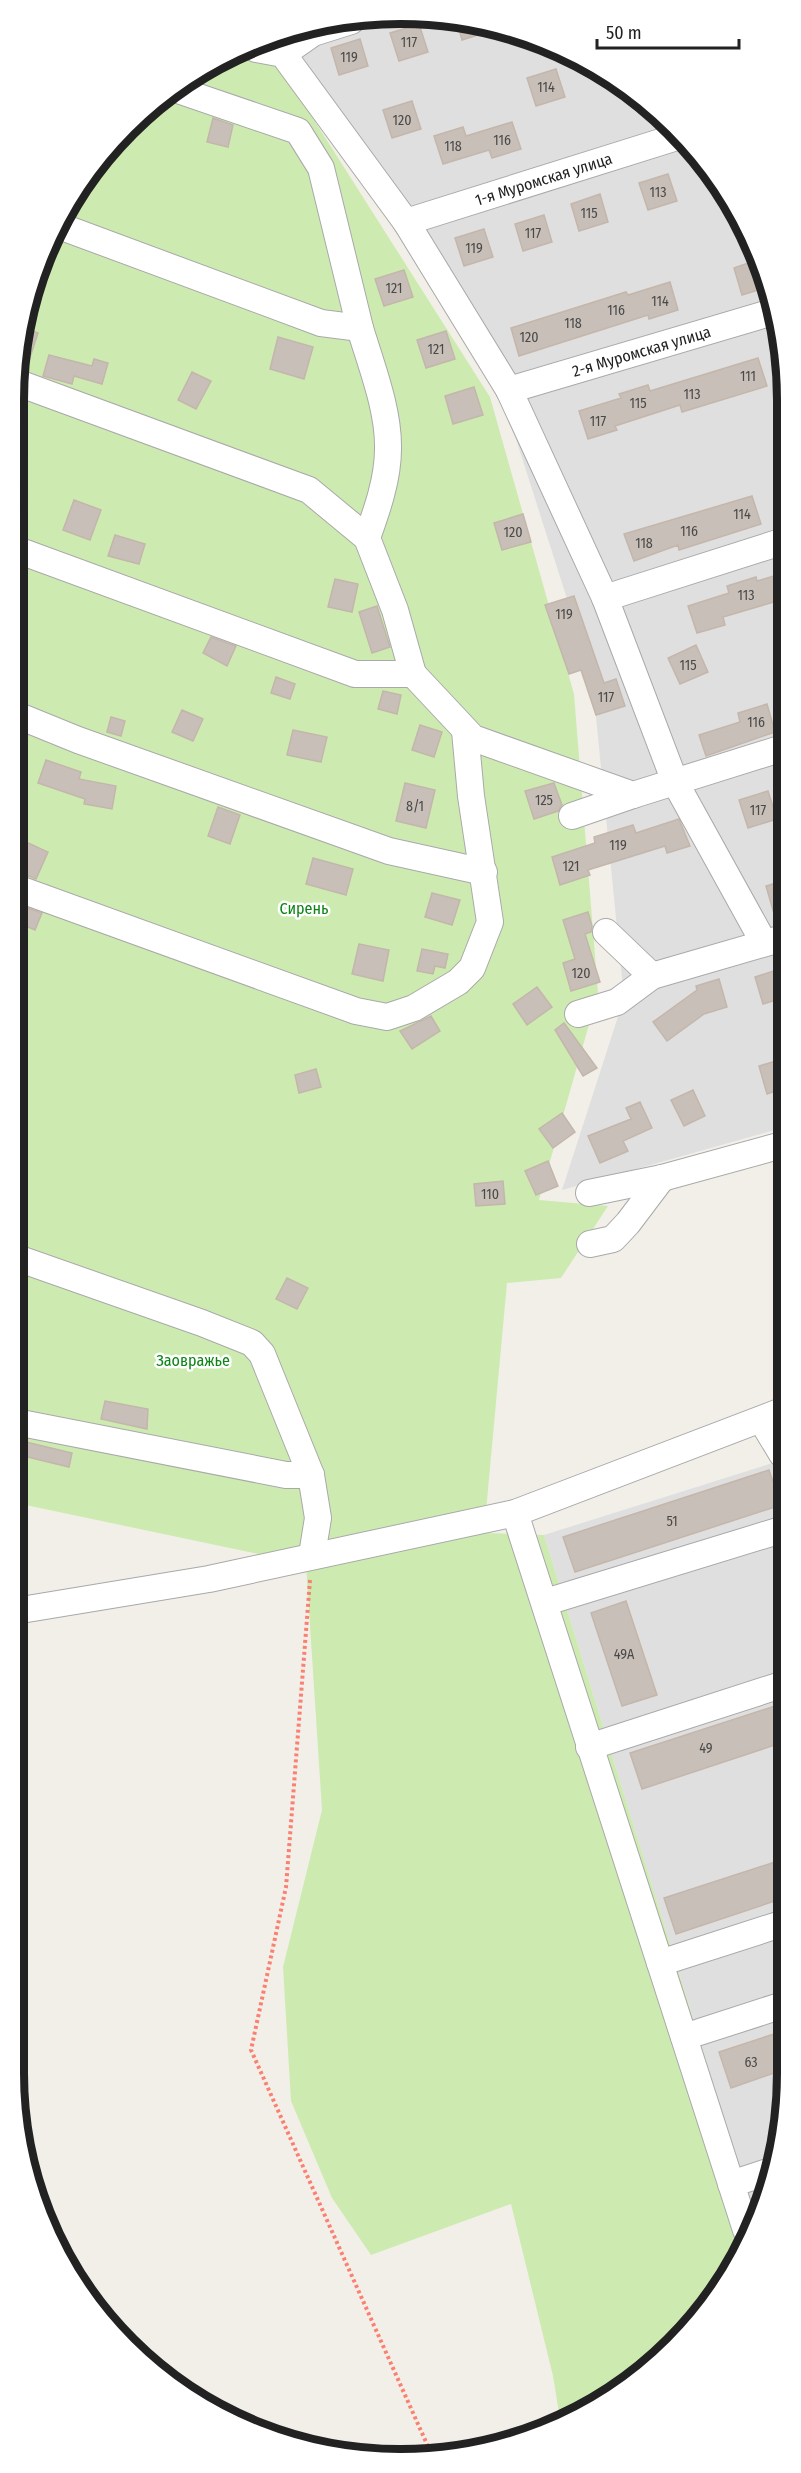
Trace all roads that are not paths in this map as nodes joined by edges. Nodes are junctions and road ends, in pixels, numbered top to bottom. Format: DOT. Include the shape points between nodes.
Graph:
graph roads {
  1 [pos="310,35"];
  2 [pos="263,50"];
  3 [pos="283,54"];
  4 [pos="184,92"];
  5 [pos="671,139"];
  6 [pos="406,222"];
  7 [pos="66,228"];
  8 [pos="767,314"];
  9 [pos="360,328"];
  10 [pos="25,385"];
  11 [pos="509,390"];
  12 [pos="367,538"];
  13 [pos="777,543"];
  14 [pos="24,552"];
  15 [pos="605,598"];
  16 [pos="413,674"];
  17 [pos="24,718"];
  18 [pos="465,731"];
  19 [pos="777,750"];
  20 [pos="675,782"];
  21 [pos="633,795"];
  22 [pos="572,816"];
  23 [pos="484,872"];
  24 [pos="24,891"];
  25 [pos="606,932"];
  26 [pos="774,941"];
  27 [pos="652,976"];
  28 [pos="578,1014"];
  29 [pos="777,1146"];
  30 [pos="662,1178"];
  31 [pos="589,1193"];
  32 [pos="590,1244"];
  33 [pos="24,1260"];
  34 [pos="772,1416"];
  35 [pos="24,1424"];
  36 [pos="777,1435"];
  37 [pos="311,1475"];
  38 [pos="515,1513"];
  39 [pos="777,1531"];
  40 [pos="312,1555"];
  41 [pos="546,1602"];
  42 [pos="24,1610"];
  43 [pos="777,1686"];
  44 [pos="589,1747"];
  45 [pos="777,1925"];
  46 [pos="660,1963"];
  47 [pos="777,2007"];
  48 [pos="684,2037"];
  49 [pos="763,2174"];
  50 [pos="731,2184"];
  51 [pos="744,2225"];
  1 -- 3 [label="street"];
  2 -- 3 [label="street"];
  3 -- 6 [label="street"];
  4 -- 9 [label="street" via="297,131 321,168"];
  5 -- 6 [label="street, 1-я Муромская улица"];
  6 -- 11 [label="street"];
  7 -- 9 [label="street" via="321,323"];
  8 -- 11 [label="street, 2-я Муромская улица"];
  9 -- 12 [label="street" via="380,393 388,449 381,499"];
  10 -- 12 [label="street" via="309,490"];
  11 -- 15 [label="street"];
  12 -- 16 [label="street" via="395,610"];
  13 -- 15 [label="street"];
  14 -- 16 [label="street" via="355,674"];
  15 -- 20 [label="street"];
  16 -- 18 [label="street"];
  17 -- 23 [label="street" via="389,852"];
  18 -- 21 [label="street" via="473,738"];
  18 -- 23 [label="street"];
  19 -- 20 [label="street"];
  20 -- 21 [label="street"];
  20 -- 26 [label="street"];
  21 -- 22 [label="street"];
  23 -- 24 [label="street" via="490,922 472,968 458,982 414,1008 387,1017 356,1011"];
  25 -- 27 [label="street"];
  26 -- 27 [label="street"];
  27 -- 28 [label="street" via="617,1002"];
  29 -- 30 [label="street"];
  30 -- 31 [label="street"];
  30 -- 32 [label="street" via="613,1239"];
  33 -- 37 [label="street" via="252,1343 262,1354"];
  34 -- 36 [label="street"];
  34 -- 38 [label="street"];
  35 -- 37 [label="street" via="286,1475"];
  37 -- 40 [label="street" via="318,1518"];
  38 -- 40 [label="street"];
  38 -- 41 [label="street"];
  39 -- 41 [label="street"];
  40 -- 42 [label="street" via="209,1579"];
  41 -- 44 [label="street"];
  43 -- 44 [label="street"];
  44 -- 46 [label="street"];
  45 -- 46 [label="street"];
  46 -- 48 [label="street"];
  47 -- 48 [label="street"];
  48 -- 50 [label="street"];
  49 -- 50 [label="street"];
  50 -- 51 [label="street"];
}
